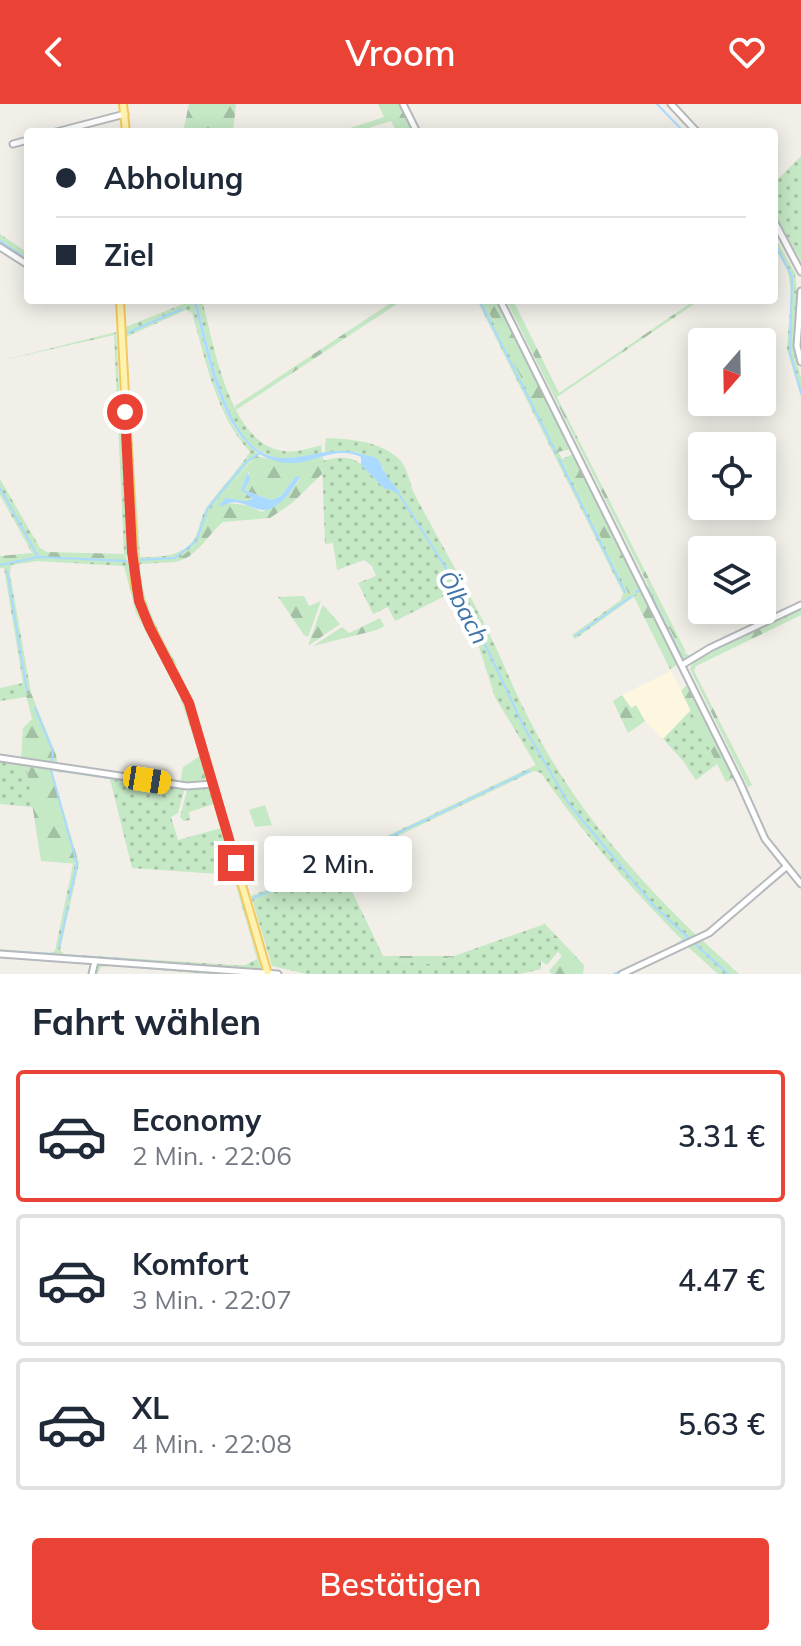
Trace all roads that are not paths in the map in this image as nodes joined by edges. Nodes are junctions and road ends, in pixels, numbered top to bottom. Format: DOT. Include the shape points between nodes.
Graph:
graph roads {
  1 [pos="123,104"];
  2 [pos="403,104"];
  3 [pos="671,104"];
  4 [pos="125,114"];
  5 [pos="71,128"];
  6 [pos="126,128"];
  7 [pos="415,128"];
  8 [pos="693,128"];
  9 [pos="24,141"];
  10 [pos="13,144"];
  11 [pos="778,228"];
  12 [pos="0,247"];
  13 [pos="24,262"];
  14 [pos="801,270"];
  15 [pos="801,291"];
  16 [pos="120,304"];
  17 [pos="502,304"];
  18 [pos="801,362"];
  19 [pos="801,605"];
  20 [pos="682,665"];
  21 [pos="0,758"];
  22 [pos="214,784"];
  23 [pos="786,867"];
  24 [pos="801,884"];
  25 [pos="0,954"];
  26 [pos="95,961"];
  27 [pos="268,973"];
  28 [pos="92,974"];
  29 [pos="278,974"];
  30 [pos="622,974"];
  1 -- 4 [label="main road"];
  2 -- 7 [label="street"];
  3 -- 8 [label="street"];
  4 -- 5 [label="street"];
  4 -- 6 [label="main road"];
  9 -- 10 [label="street"];
  11 -- 14 [label="street"];
  12 -- 13 [label="street"];
  15 -- 18 [label="street"];
  16 -- 22 [label="main road" via="135,584 144,615 189,703"];
  17 -- 20 [label="street"];
  19 -- 20 [label="street"];
  20 -- 23 [label="street" via="756,824"];
  21 -- 22 [label="street" via="187,786"];
  22 -- 27 [label="main road"];
  23 -- 24 [label="street"];
  23 -- 30 [label="street" via="700,938"];
  25 -- 26 [label="street"];
  26 -- 27 [label="street"];
  26 -- 28 [label="street"];
  27 -- 29 [label="street"];
}
